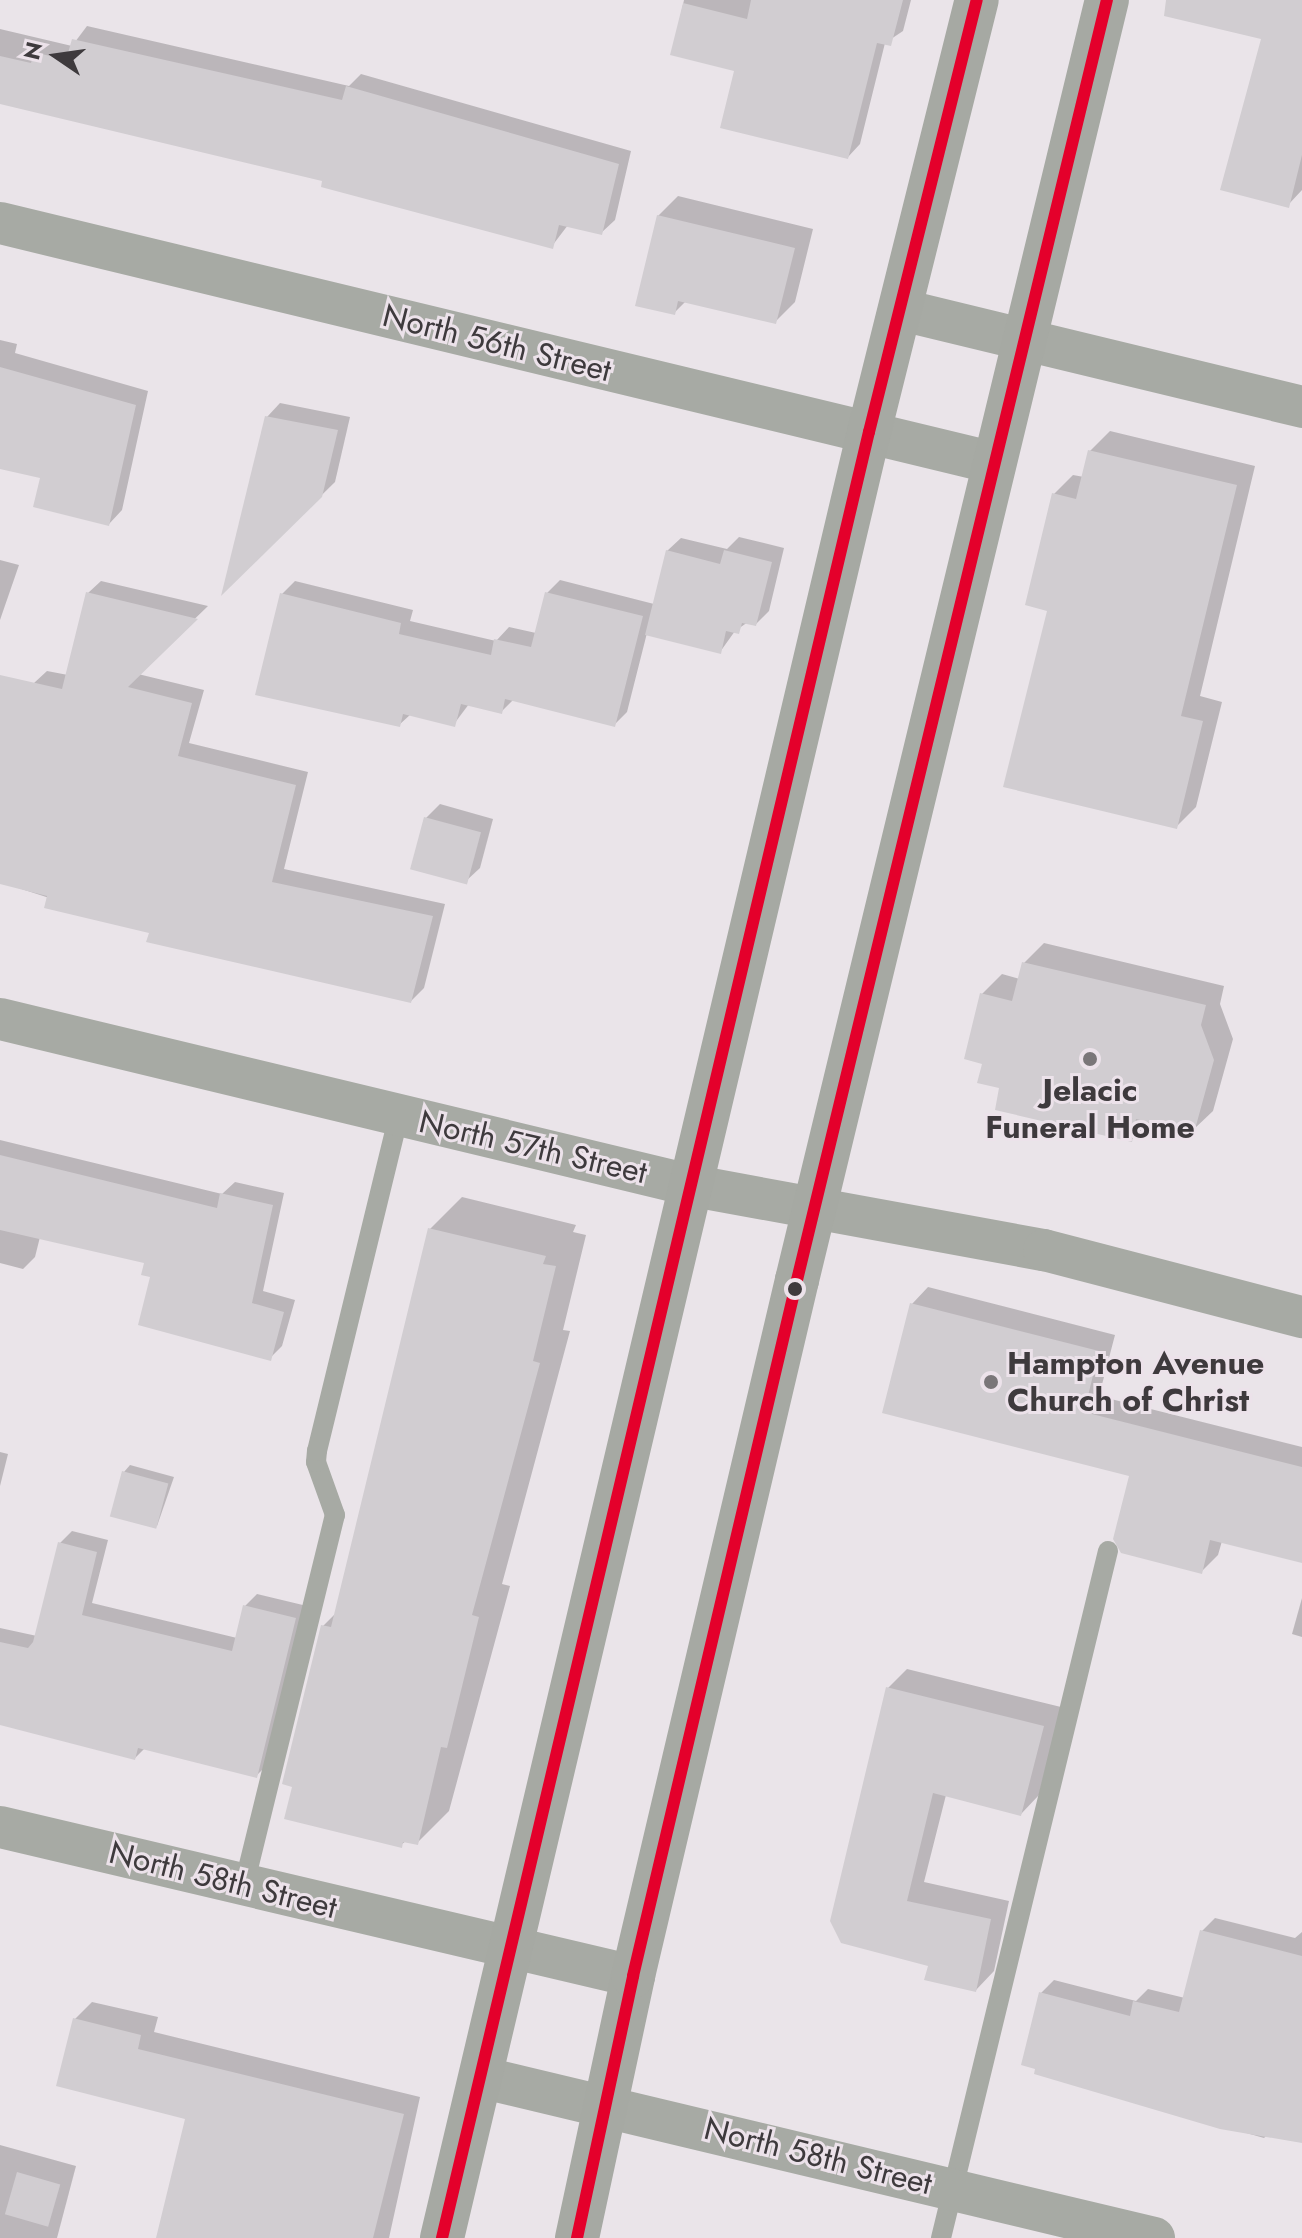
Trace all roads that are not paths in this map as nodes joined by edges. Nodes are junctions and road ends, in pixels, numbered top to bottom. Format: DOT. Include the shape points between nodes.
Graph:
graph roads {
  1 [pos="977,0"];
  2 [pos="1107,0"];
  3 [pos="0,223"];
  4 [pos="902,310"];
  5 [pos="1025,338"];
  6 [pos="1302,407"];
  7 [pos="869,432"];
  8 [pos="994,463"];
  9 [pos="0,1019"];
  10 [pos="399,1115"];
  11 [pos="694,1186"];
  12 [pos="815,1208"];
  13 [pos="1302,1317"];
  14 [pos="1108,1551"];
  15 [pos="0,1827"];
  16 [pos="244,1885"];
  17 [pos="513,1950"];
  18 [pos="633,1976"];
  19 [pos="480,2077"];
  20 [pos="609,2105"];
  21 [pos="953,2189"];
  22 [pos="442,2238"];
  23 [pos="577,2238"];
  24 [pos="941,2238"];
  25 [pos="1154,2238"];
  1 -- 4 [label="main road"];
  2 -- 5 [label="main road"];
  3 -- 7 [label="street, North 56th Street"];
  4 -- 5 [label="street"];
  4 -- 7 [label="main road"];
  5 -- 6 [label="street"];
  5 -- 8 [label="main road"];
  7 -- 8 [label="street, North 56th Street"];
  7 -- 11 [label="main road"];
  8 -- 12 [label="main road"];
  9 -- 10 [label="street, North 57th Street"];
  10 -- 11 [label="street, North 57th Street"];
  10 -- 16 [label="lane" via="317,1451 335,1515"];
  11 -- 12 [label="street, North 57th Street"];
  11 -- 17 [label="main road"];
  12 -- 13 [label="street, North 57th Street" via="1044,1250"];
  12 -- 18 [label="main road"];
  14 -- 21 [label="lane"];
  15 -- 16 [label="street, North 58th Street"];
  16 -- 17 [label="street, North 58th Street"];
  17 -- 18 [label="street, North 58th Street"];
  17 -- 19 [label="main road"];
  18 -- 20 [label="main road"];
  19 -- 20 [label="street, North 58th Street"];
  19 -- 22 [label="main road"];
  20 -- 21 [label="street, North 58th Street"];
  20 -- 23 [label="main road"];
  21 -- 24 [label="lane"];
  21 -- 25 [label="street, North 58th Street"];
}
